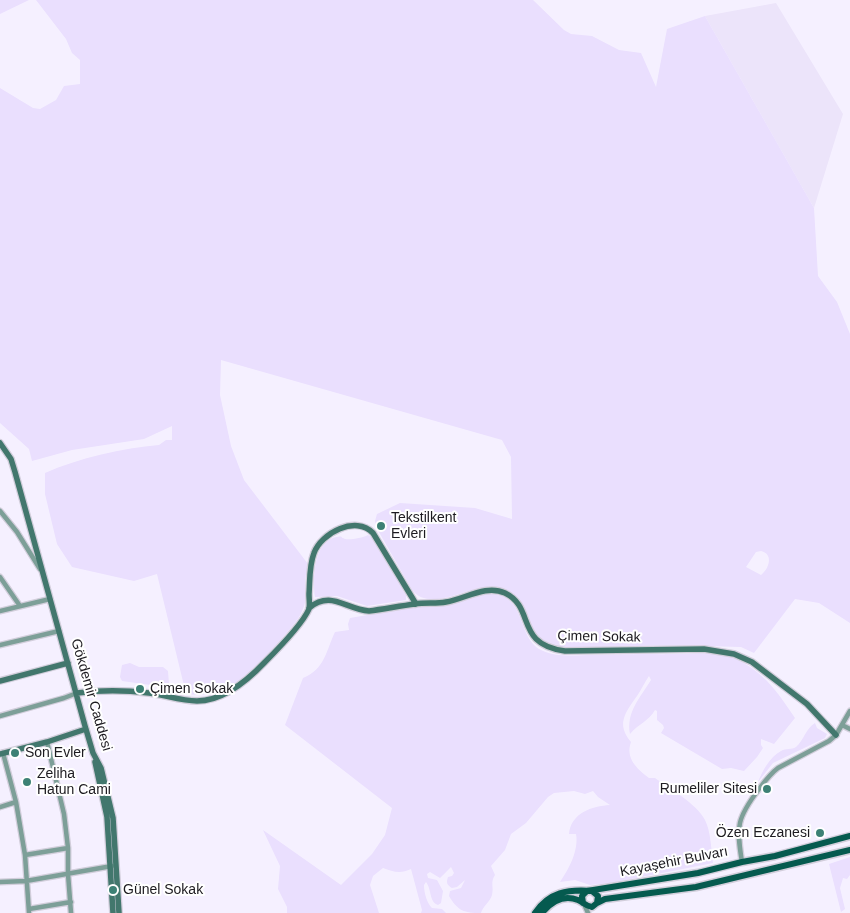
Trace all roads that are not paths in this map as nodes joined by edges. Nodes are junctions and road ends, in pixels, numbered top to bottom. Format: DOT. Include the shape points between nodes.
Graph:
graph roads {
  1 [pos="0,442"];
  2 [pos="0,511"];
  3 [pos="42,573"];
  4 [pos="0,577"];
  5 [pos="50,599"];
  6 [pos="416,604"];
  7 [pos="20,606"];
  8 [pos="309,608"];
  9 [pos="0,611"];
  10 [pos="59,632"];
  11 [pos="0,645"];
  12 [pos="68,663"];
  13 [pos="0,681"];
  14 [pos="77,693"];
  15 [pos="850,711"];
  16 [pos="0,716"];
  17 [pos="842,725"];
  18 [pos="86,729"];
  19 [pos="850,729"];
  20 [pos="836,735"];
  21 [pos="47,742"];
  22 [pos="1,753"];
  23 [pos="16,802"];
  24 [pos="0,807"];
  25 [pos="850,836"];
  26 [pos="68,848"];
  27 [pos="850,848"];
  28 [pos="25,855"];
  29 [pos="742,862"];
  30 [pos="113,866"];
  31 [pos="68,874"];
  32 [pos="26,881"];
  33 [pos="0,882"];
  34 [pos="590,890"];
  35 [pos="70,902"];
  36 [pos="583,903"];
  37 [pos="596,904"];
  38 [pos="29,911"];
  39 [pos="71,913"];
  40 [pos="113,913"];
  41 [pos="119,913"];
  42 [pos="535,913"];
  43 [pos="542,913"];
  44 [pos="590,913"];
  1 -- 3 [label="main road, Gökdemir Caddesi" via="11,459"];
  2 -- 3 [label="street, Gökdemir Caddesi"];
  3 -- 5 [label="main road, Gökdemir Caddesi"];
  4 -- 7 [label="street"];
  5 -- 7 [label="street"];
  5 -- 10 [label="main road, Gökdemir Caddesi"];
  6 -- 8 [label="main road, Çimen Sokak" via="369,611 324,600"];
  6 -- 8 [label="main road" via="377,538 369,528 356,526 329,534 314,552"];
  6 -- 20 [label="main road, Çimen Sokak" via="444,603 490,590 499,591 508,594 519,606 536,640 548,648 565,651 695,649 734,654 752,662 787,688 815,711"];
  7 -- 9 [label="street"];
  8 -- 14 [label="main road" via="264,663 229,692 219,696 199,701 127,690"];
  10 -- 11 [label="street"];
  10 -- 12 [label="main road, Gökdemir Caddesi"];
  12 -- 13 [label="main road"];
  12 -- 14 [label="main road, Gökdemir Caddesi"];
  14 -- 16 [label="street"];
  14 -- 18 [label="main road, Gökdemir Caddesi"];
  15 -- 17 [label="street"];
  17 -- 19 [label="street"];
  17 -- 20 [label="street"];
  18 -- 21 [label="main road"];
  18 -- 30 [label="main road, Gökdemir Caddesi" via="101,768 113,818"];
  20 -- 29 [label="street" via="778,768 751,800 738,828"];
  21 -- 22 [label="main road"];
  21 -- 26 [label="street" via="64,814"];
  22 -- 23 [label="street"];
  23 -- 24 [label="street"];
  23 -- 28 [label="street"];
  25 -- 27 [label="main road" via="847,840"];
  25 -- 29 [label="main road, Kayaşehir Bulvarı"];
  26 -- 28 [label="street"];
  26 -- 31 [label="street"];
  27 -- 37 [label="main road, Kayaşehir Bulvarı" via="696,887"];
  28 -- 32 [label="street"];
  29 -- 34 [label="main road, Kayaşehir Bulvarı"];
  30 -- 31 [label="street"];
  30 -- 40 [label="main road"];
  30 -- 41 [label="main road, Gökdemir Caddesi"];
  31 -- 32 [label="street"];
  31 -- 35 [label="street"];
  32 -- 33 [label="street"];
  32 -- 38 [label="street"];
  34 -- 36 [label="main road" via="583,894"];
  34 -- 37 [label="main road" via="598,896"];
  34 -- 42 [label="main road, Kayaşehir Bulvarı" via="558,892"];
  35 -- 38 [label="street"];
  35 -- 39 [label="street"];
  36 -- 37 [label="main road" via="589,907"];
  36 -- 43 [label="main road" via="563,898"];
  36 -- 44 [label="street"];
  37 -- 44 [label="street"];
}
